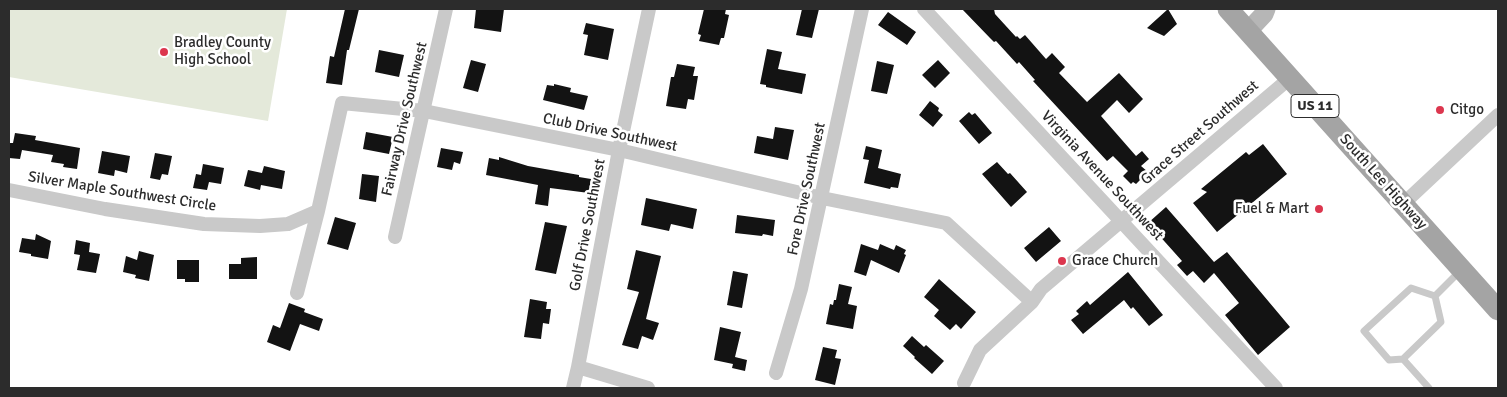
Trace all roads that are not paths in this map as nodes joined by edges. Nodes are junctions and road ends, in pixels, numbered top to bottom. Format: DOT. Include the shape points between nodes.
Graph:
graph roads {
  1 [pos="446,9"];
  2 [pos="649,9"];
  3 [pos="862,9"];
  4 [pos="924,9"];
  5 [pos="1228,9"];
  6 [pos="1266,9"];
  7 [pos="1249,30"];
  8 [pos="1290,78"];
  9 [pos="424,111"];
  10 [pos="1498,115"];
  11 [pos="619,150"];
  12 [pos="9,190"];
  13 [pos="822,198"];
  14 [pos="1402,204"];
  15 [pos="318,211"];
  16 [pos="1122,221"];
  17 [pos="395,237"];
  18 [pos="1461,269"];
  19 [pos="297,293"];
  20 [pos="1435,296"];
  21 [pos="1032,302"];
  22 [pos="1498,310"];
  23 [pos="1403,359"];
  24 [pos="578,367"];
  25 [pos="776,373"];
  26 [pos="964,382"];
  27 [pos="573,388"];
  28 [pos="648,388"];
  29 [pos="1276,388"];
  30 [pos="1429,388"];
  1 -- 9 [label="street, Fairway Drive Southwest"];
  2 -- 11 [label="street, Golf Drive Southwest"];
  3 -- 13 [label="street, Fore Drive Southwest"];
  4 -- 16 [label="street, Virginia Avenue Southwest"];
  5 -- 7 [label="main road, South Lee Highway / US 11"];
  6 -- 7 [label="street"];
  7 -- 8 [label="main road, South Lee Highway / US 11"];
  8 -- 14 [label="main road, South Lee Highway / US 11"];
  8 -- 16 [label="street, Grace Street Southwest"];
  9 -- 11 [label="street, Club Drive Southwest"];
  9 -- 15 [label="street, Club Drive Southwest" via="342,103"];
  9 -- 17 [label="street, Fairway Drive Southwest"];
  10 -- 14 [label="street"];
  11 -- 13 [label="street, Club Drive Southwest"];
  11 -- 24 [label="street, Golf Drive Southwest"];
  12 -- 15 [label="street, Silver Maple Southwest Circle" via="204,224 288,224"];
  13 -- 21 [label="street, Club Drive Southwest" via="946,223"];
  13 -- 25 [label="street, Fore Drive Southwest" via="801,289"];
  14 -- 18 [label="main road, South Lee Highway / US 11"];
  15 -- 19 [label="street, Club Drive Southwest"];
  16 -- 21 [label="street, Grace Street Southwest" via="1041,289"];
  16 -- 29 [label="street, Virginia Avenue Southwest"];
  18 -- 20 [label="lane"];
  18 -- 22 [label="main road, South Lee Highway / US 11"];
  20 -- 23 [label="lane" via="1441,322"];
  20 -- 23 [label="lane" via="1411,288 1364,331 1389,360"];
  21 -- 26 [label="street, Grace Street Southwest" via="980,350"];
  23 -- 30 [label="lane"];
  24 -- 27 [label="street, Golf Drive Southwest"];
  24 -- 28 [label="street"];
}
